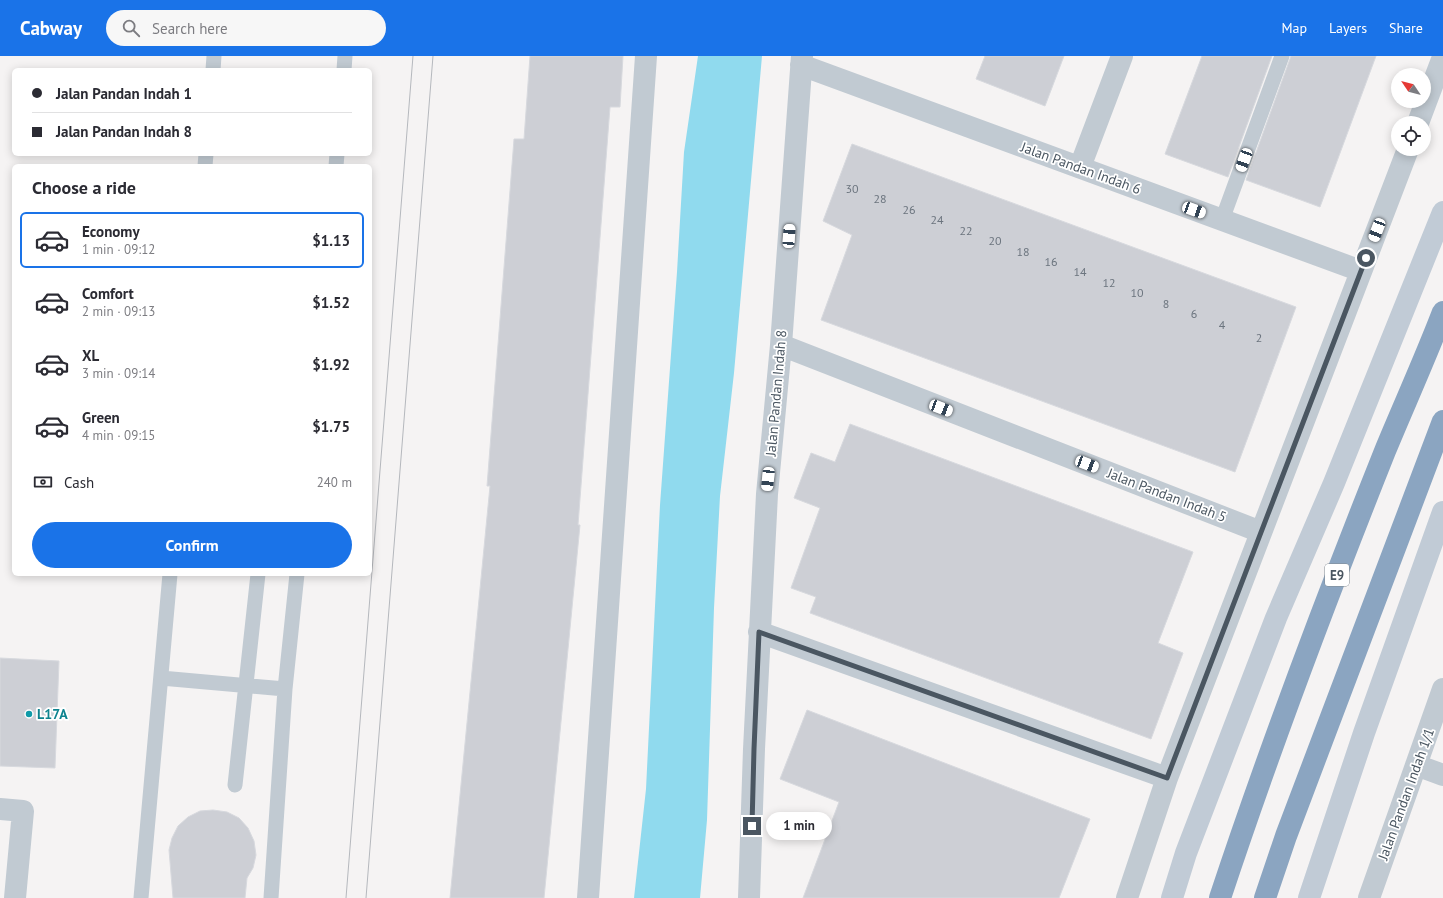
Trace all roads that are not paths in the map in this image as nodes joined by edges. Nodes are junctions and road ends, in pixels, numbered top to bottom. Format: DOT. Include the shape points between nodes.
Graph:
graph roads {
  1 [pos="214,56"];
  2 [pos="345,56"];
  3 [pos="646,56"];
  4 [pos="1122,56"];
  5 [pos="1282,56"];
  6 [pos="1443,57"];
  7 [pos="801,61"];
  8 [pos="213,68"];
  9 [pos="344,68"];
  10 [pos="1421,116"];
  11 [pos="1405,156"];
  12 [pos="1080,167"];
  13 [pos="1443,212"];
  14 [pos="1222,220"];
  15 [pos="1361,271"];
  16 [pos="1443,312"];
  17 [pos="781,345"];
  18 [pos="1443,422"];
  19 [pos="1443,512"];
  20 [pos="1261,532"];
  21 [pos="170,576"];
  22 [pos="258,576"];
  23 [pos="297,576"];
  24 [pos="759,632"];
  25 [pos="161,678"];
  26 [pos="246,685"];
  27 [pos="285,689"];
  28 [pos="1443,689"];
  29 [pos="1416,765"];
  30 [pos="1443,775"];
  31 [pos="1167,778"];
  32 [pos="235,785"];
  33 [pos="0,809"];
  34 [pos="15,898"];
  35 [pos="141,898"];
  36 [pos="271,898"];
  37 [pos="588,898"];
  38 [pos="749,898"];
  39 [pos="1127,898"];
  40 [pos="1172,898"];
  41 [pos="1220,898"];
  42 [pos="1265,898"];
  43 [pos="1309,898"];
  44 [pos="1369,898"];
  1 -- 8 [label="lane"];
  2 -- 9 [label="lane"];
  3 -- 37 [label="street"];
  4 -- 12 [label="street"];
  5 -- 14 [label="lane"];
  6 -- 10 [label="street"];
  7 -- 12 [label="street, Jalan Pandan Indah 6"];
  7 -- 17 [label="street, Jalan Pandan Indah 8"];
  11 -- 15 [label="street"];
  12 -- 14 [label="street, Jalan Pandan Indah 6"];
  13 -- 40 [label="main road" via="1276,618 1186,854"];
  14 -- 15 [label="street, Jalan Pandan Indah 6"];
  15 -- 20 [label="street"];
  16 -- 41 [label="highway, E9" via="1385,451 1299,672"];
  17 -- 20 [label="street, Jalan Pandan Indah 5"];
  17 -- 24 [label="street, Jalan Pandan Indah 8" via="767,494"];
  18 -- 42 [label="highway" via="1286,836"];
  19 -- 43 [label="main road" via="1364,733"];
  20 -- 31 [label="street"];
  21 -- 25 [label="lane"];
  22 -- 26 [label="lane"];
  23 -- 27 [label="lane"];
  24 -- 31 [label="street"];
  24 -- 38 [label="street, Jalan Pandan Indah 8"];
  25 -- 26 [label="lane"];
  25 -- 35 [label="lane"];
  26 -- 27 [label="lane"];
  26 -- 32 [label="lane"];
  27 -- 36 [label="lane"];
  28 -- 29 [label="street, Jalan Pandan Indah 1/1"];
  29 -- 30 [label="street"];
  29 -- 44 [label="street, Jalan Pandan Indah 1/1"];
  31 -- 39 [label="street"];
  33 -- 34 [label="street" via="23,811"];
}
